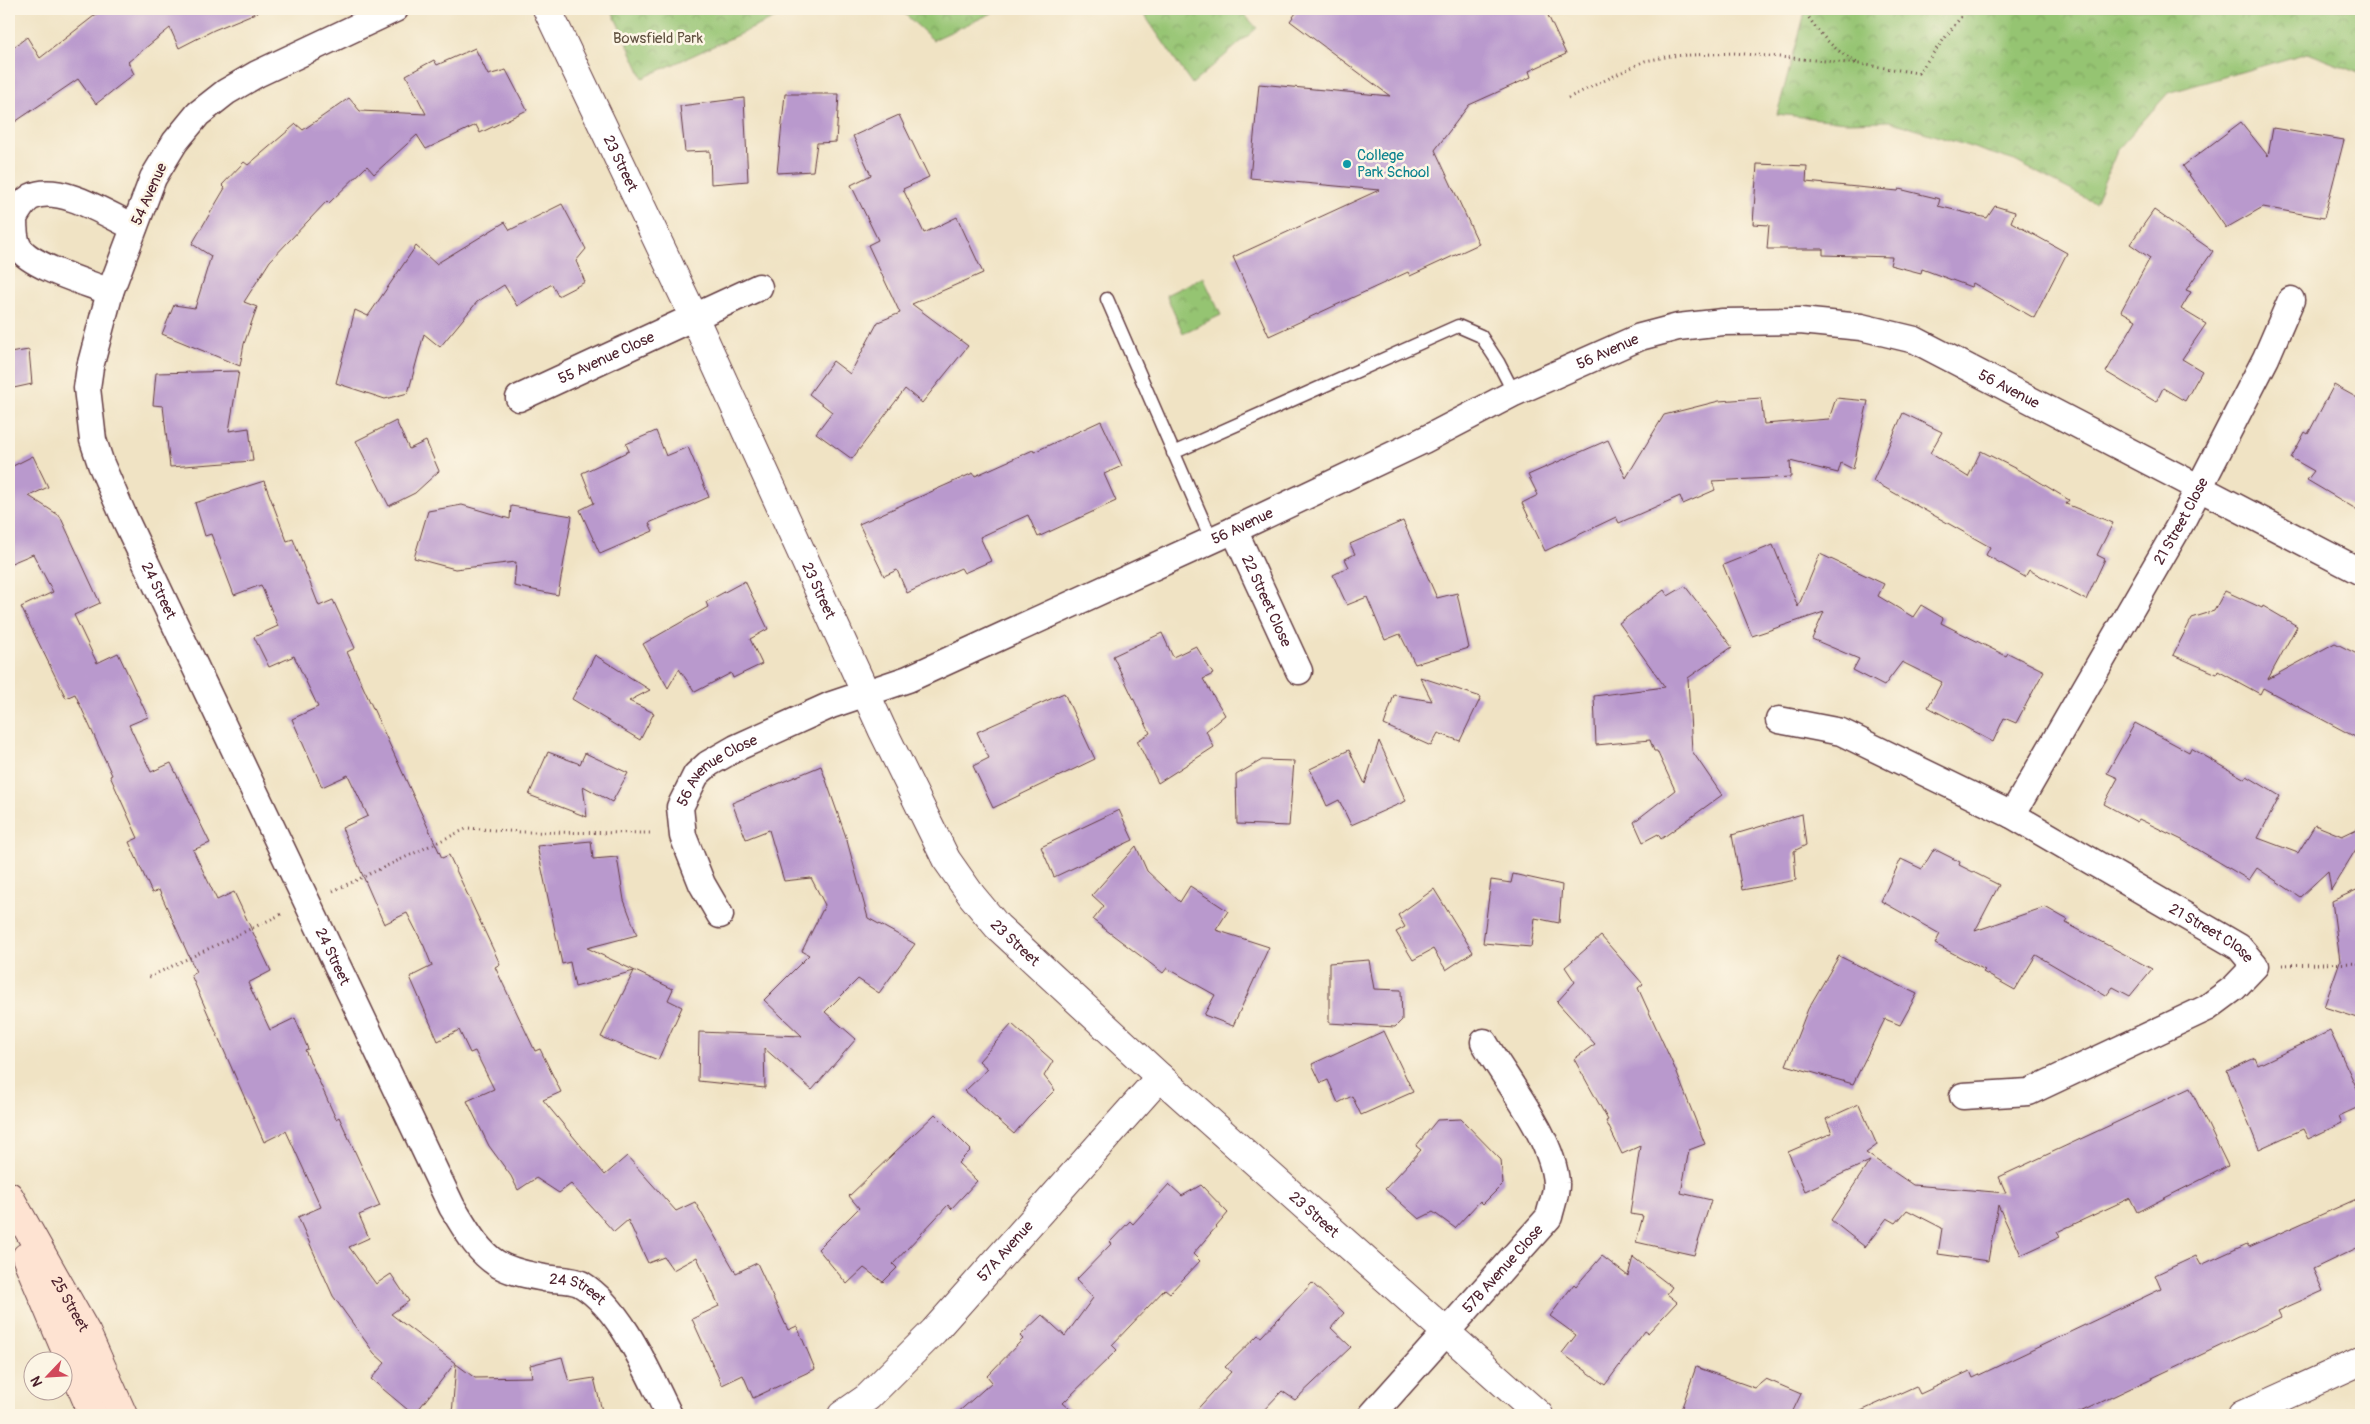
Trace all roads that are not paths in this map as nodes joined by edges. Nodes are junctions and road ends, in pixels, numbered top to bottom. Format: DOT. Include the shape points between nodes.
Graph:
graph roads {
  1 [pos="396,9"];
  2 [pos="547,9"];
  3 [pos="134,227"];
  4 [pos="759,287"];
  5 [pos="110,292"];
  6 [pos="1107,299"];
  7 [pos="2291,300"];
  8 [pos="694,318"];
  9 [pos="1514,393"];
  10 [pos="519,398"];
  11 [pos="89,413"];
  12 [pos="1173,453"];
  13 [pos="2199,487"];
  14 [pos="1223,535"];
  15 [pos="2361,572"];
  16 [pos="1299,671"];
  17 [pos="866,693"];
  18 [pos="1779,720"];
  19 [pos="2012,815"];
  20 [pos="720,915"];
  21 [pos="1484,1042"];
  22 [pos="1160,1076"];
  23 [pos="1963,1096"];
  24 [pos="9,1196"];
  25 [pos="9,1216"];
  26 [pos="1447,1331"];
  27 [pos="2361,1361"];
  28 [pos="93,1415"];
  29 [pos="124,1415"];
  30 [pos="669,1415"];
  31 [pos="842,1415"];
  32 [pos="1372,1415"];
  33 [pos="1539,1415"];
  34 [pos="2242,1415"];
  1 -- 3 [label="street, 54 Avenue" via="257,74 198,114 175,142 153,178"];
  2 -- 8 [label="street, 23 Street"];
  3 -- 5 [label="street, 54 Avenue"];
  3 -- 5 [label="street" via="66,196 46,192 30,198 14,218 19,248 30,258"];
  4 -- 8 [label="street"];
  5 -- 11 [label="street, 54 Avenue" via="90,366 87,388"];
  6 -- 12 [label="lane"];
  7 -- 13 [label="street, 21 Street Close" via="2266,358"];
  8 -- 10 [label="street, 55 Avenue Close"];
  8 -- 17 [label="street, 23 Street"];
  9 -- 12 [label="lane" via="1481,336 1458,326"];
  9 -- 13 [label="street, 56 Avenue" via="1640,337 1678,327 1723,322 1792,321 1861,327 1915,340"];
  9 -- 14 [label="street, 56 Avenue" via="1424,440"];
  11 -- 30 [label="street, 24 Street" via="101,464 124,517 452,1207 474,1242 496,1263 524,1273 579,1283 596,1296 636,1348"];
  12 -- 14 [label="lane"];
  13 -- 15 [label="street, 56 Avenue"];
  13 -- 19 [label="street, 21 Street Close"];
  14 -- 16 [label="street, 22 Street Close"];
  14 -- 17 [label="street, 56 Avenue" via="908,679"];
  17 -- 20 [label="street, 56 Avenue Close" via="830,705 736,748 696,775 680,807 683,836 702,884"];
  17 -- 22 [label="street, 23 Street" via="946,859 972,896 997,926"];
  18 -- 19 [label="street, 21 Street Close" via="1840,732"];
  19 -- 23 [label="street, 21 Street Close" via="2239,947 2255,966 2234,988 2207,1008 2029,1092"];
  21 -- 26 [label="street, 57B Avenue Close" via="1553,1158 1557,1185 1549,1217"];
  22 -- 26 [label="street, 23 Street"];
  22 -- 31 [label="street, 57A Avenue" via="934,1331 868,1397"];
  24 -- 29 [label="main road, 25 Street" via="87,1334"];
  25 -- 28 [label="main road, 25 Street"];
  26 -- 32 [label="street, 57B Avenue Close"];
  26 -- 33 [label="street, 23 Street"];
  27 -- 34 [label="street"];
}
